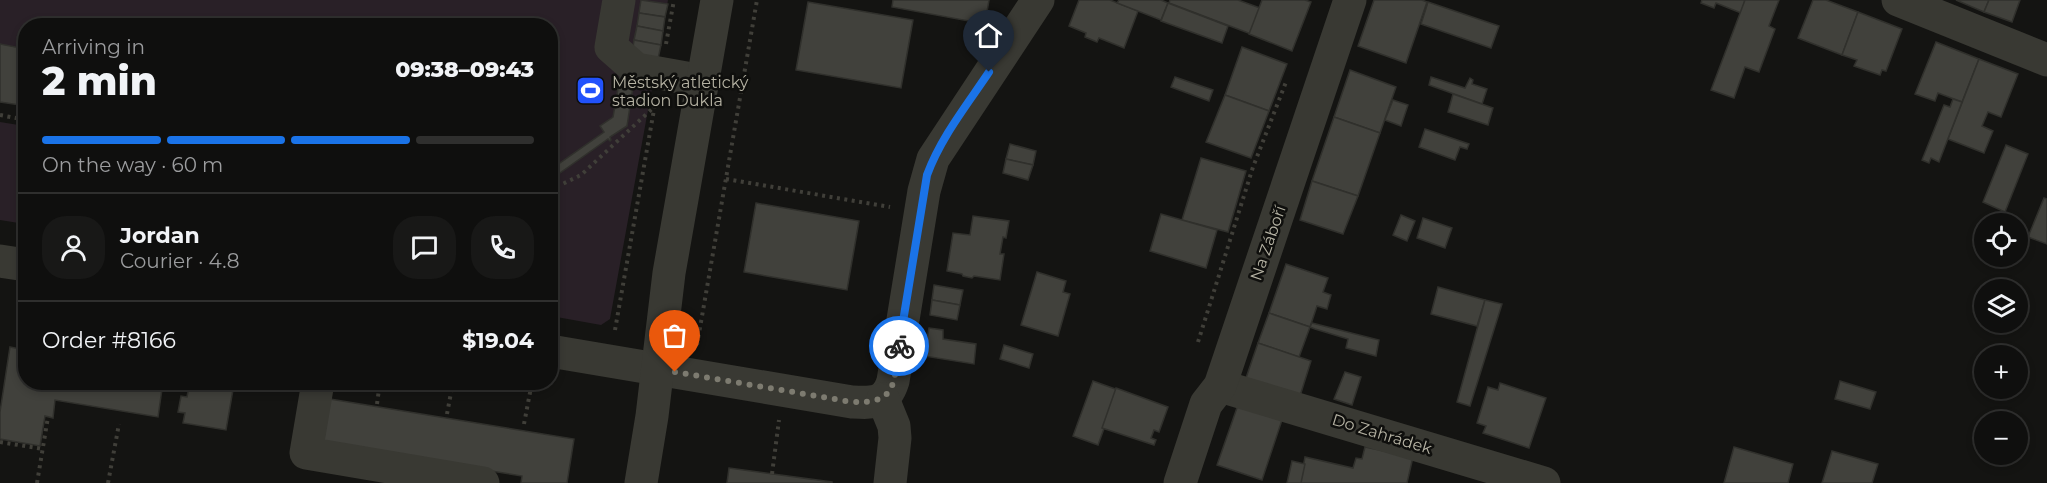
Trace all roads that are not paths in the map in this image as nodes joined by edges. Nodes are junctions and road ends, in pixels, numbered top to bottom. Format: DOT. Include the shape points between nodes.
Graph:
graph roads {
  1 [pos="619,0"];
  2 [pos="717,0"];
  3 [pos="1038,0"];
  4 [pos="1350,0"];
  5 [pos="1898,0"];
  6 [pos="2047,60"];
  7 [pos="703,81"];
  8 [pos="0,261"];
  9 [pos="18,264"];
  10 [pos="558,352"];
  11 [pos="657,368"];
  12 [pos="1220,386"];
  13 [pos="317,390"];
  14 [pos="883,399"];
  15 [pos="483,483"];
  16 [pos="640,483"];
  17 [pos="890,483"];
  18 [pos="1179,483"];
  19 [pos="1544,483"];
  1 -- 7 [label="street" via="611,47 636,69"];
  2 -- 7 [label="street"];
  3 -- 14 [label="street" via="933,159 920,213 893,381"];
  4 -- 12 [label="street, Na Záboří"];
  5 -- 6 [label="street"];
  7 -- 11 [label="street" via="669,273"];
  8 -- 9 [label="street"];
  10 -- 11 [label="street"];
  11 -- 14 [label="street" via="852,402"];
  11 -- 16 [label="street"];
  12 -- 18 [label="street, Na Záboří" via="1206,404"];
  12 -- 19 [label="street, Do Zahrádek"];
  13 -- 15 [label="street" via="306,453"];
  14 -- 17 [label="street" via="895,438"];
}
